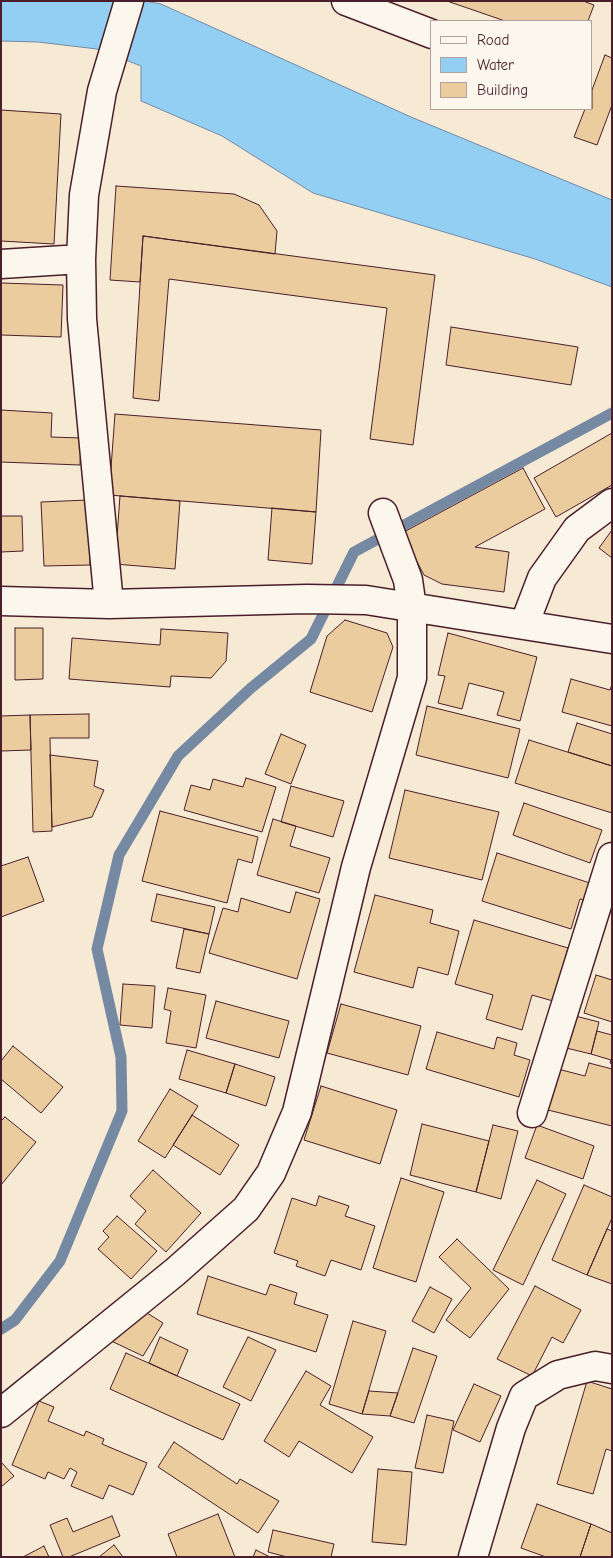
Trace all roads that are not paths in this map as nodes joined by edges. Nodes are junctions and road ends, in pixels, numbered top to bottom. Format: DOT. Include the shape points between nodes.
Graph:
graph roads {
  1 [pos="129,1"];
  2 [pos="346,1"];
  3 [pos="430,33"];
  4 [pos="81,259"];
  5 [pos="1,264"];
  6 [pos="612,503"];
  7 [pos="382,513"];
  8 [pos="1,601"];
  9 [pos="109,604"];
  10 [pos="412,608"];
  11 [pos="524,625"];
  12 [pos="612,639"];
  13 [pos="612,857"];
  14 [pos="532,1112"];
  15 [pos="612,1369"];
  16 [pos="1,1413"];
  17 [pos="473,1557"];
  1 -- 4 [label="street" via="102,91 84,195"];
  2 -- 3 [label="street"];
  4 -- 5 [label="street"];
  4 -- 9 [label="street" via="82,319"];
  6 -- 11 [label="street" via="577,529 542,578"];
  7 -- 10 [label="street" via="408,580"];
  8 -- 9 [label="street"];
  9 -- 10 [label="street" via="307,599 366,600"];
  10 -- 11 [label="street"];
  10 -- 16 [label="street" via="412,678 356,867 297,1112 271,1173 246,1209 175,1272"];
  11 -- 12 [label="street"];
  13 -- 14 [label="street"];
  15 -- 17 [label="street" via="595,1366 558,1375 524,1396 511,1428"];
}
